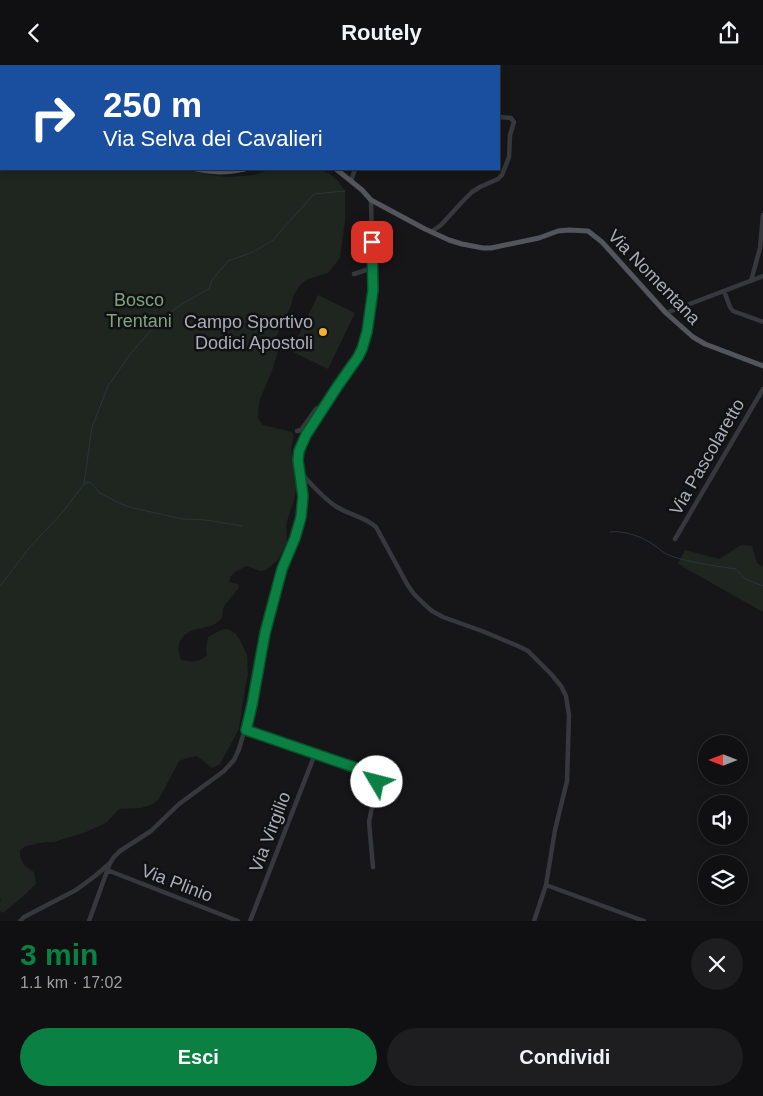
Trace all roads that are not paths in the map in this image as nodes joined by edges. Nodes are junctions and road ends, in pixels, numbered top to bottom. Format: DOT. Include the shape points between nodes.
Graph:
graph roads {
  1 [pos="500,117"];
  2 [pos="200,170"];
  3 [pos="240,170"];
  4 [pos="337,170"];
  5 [pos="355,170"];
  6 [pos="351,181"];
  7 [pos="371,200"];
  8 [pos="763,215"];
  9 [pos="431,232"];
  10 [pos="372,268"];
  11 [pos="354,274"];
  12 [pos="763,276"];
  13 [pos="751,281"];
  14 [pos="724,291"];
  15 [pos="666,313"];
  16 [pos="763,322"];
  17 [pos="763,366"];
  18 [pos="763,389"];
  19 [pos="322,410"];
  20 [pos="297,431"];
  21 [pos="300,471"];
  22 [pos="674,539"];
  23 [pos="246,730"];
  24 [pos="315,754"];
  25 [pos="110,863"];
  26 [pos="373,867"];
  27 [pos="107,870"];
  28 [pos="546,885"];
  29 [pos="20,920"];
  30 [pos="89,921"];
  31 [pos="238,921"];
  32 [pos="250,921"];
  33 [pos="534,921"];
  34 [pos="641,921"];
  1 -- 9 [label="street" via="514,122 510,155 504,171 498,179 469,195 440,227"];
  2 -- 3 [label="main road" via="223,173"];
  4 -- 6 [label="main road, Via Nomentana"];
  5 -- 6 [label="street"];
  6 -- 7 [label="main road, Via Nomentana"];
  7 -- 9 [label="main road, Via Nomentana"];
  7 -- 10 [label="street"];
  8 -- 13 [label="street" via="760,248"];
  9 -- 15 [label="main road, Via Nomentana" via="462,245 483,248 530,240 558,231 588,231 602,242"];
  10 -- 11 [label="street"];
  10 -- 19 [label="street" via="372,294 362,349"];
  12 -- 13 [label="street"];
  13 -- 14 [label="street"];
  14 -- 15 [label="street"];
  14 -- 16 [label="street" via="733,311"];
  15 -- 17 [label="main road, Via Nomentana" via="698,341"];
  18 -- 22 [label="street, Via Pascolaretto"];
  19 -- 20 [label="street" via="320,407 316,409"];
  19 -- 21 [label="street" via="301,445 298,457"];
  21 -- 23 [label="street" via="301,517 282,569 265,633"];
  21 -- 28 [label="street" via="336,507 376,527 407,584 429,608 447,619 524,649 551,673 563,690 569,715 568,774"];
  23 -- 24 [label="street"];
  23 -- 25 [label="street" via="236,756 226,769 179,804 151,831 120,851"];
  24 -- 26 [label="street" via="376,776 378,780 369,824"];
  24 -- 32 [label="street, Via Virgilio"];
  25 -- 27 [label="street"];
  25 -- 29 [label="street" via="76,890"];
  27 -- 30 [label="street"];
  27 -- 31 [label="street, Via Plinio"];
  28 -- 33 [label="street"];
  28 -- 34 [label="street"];
}
